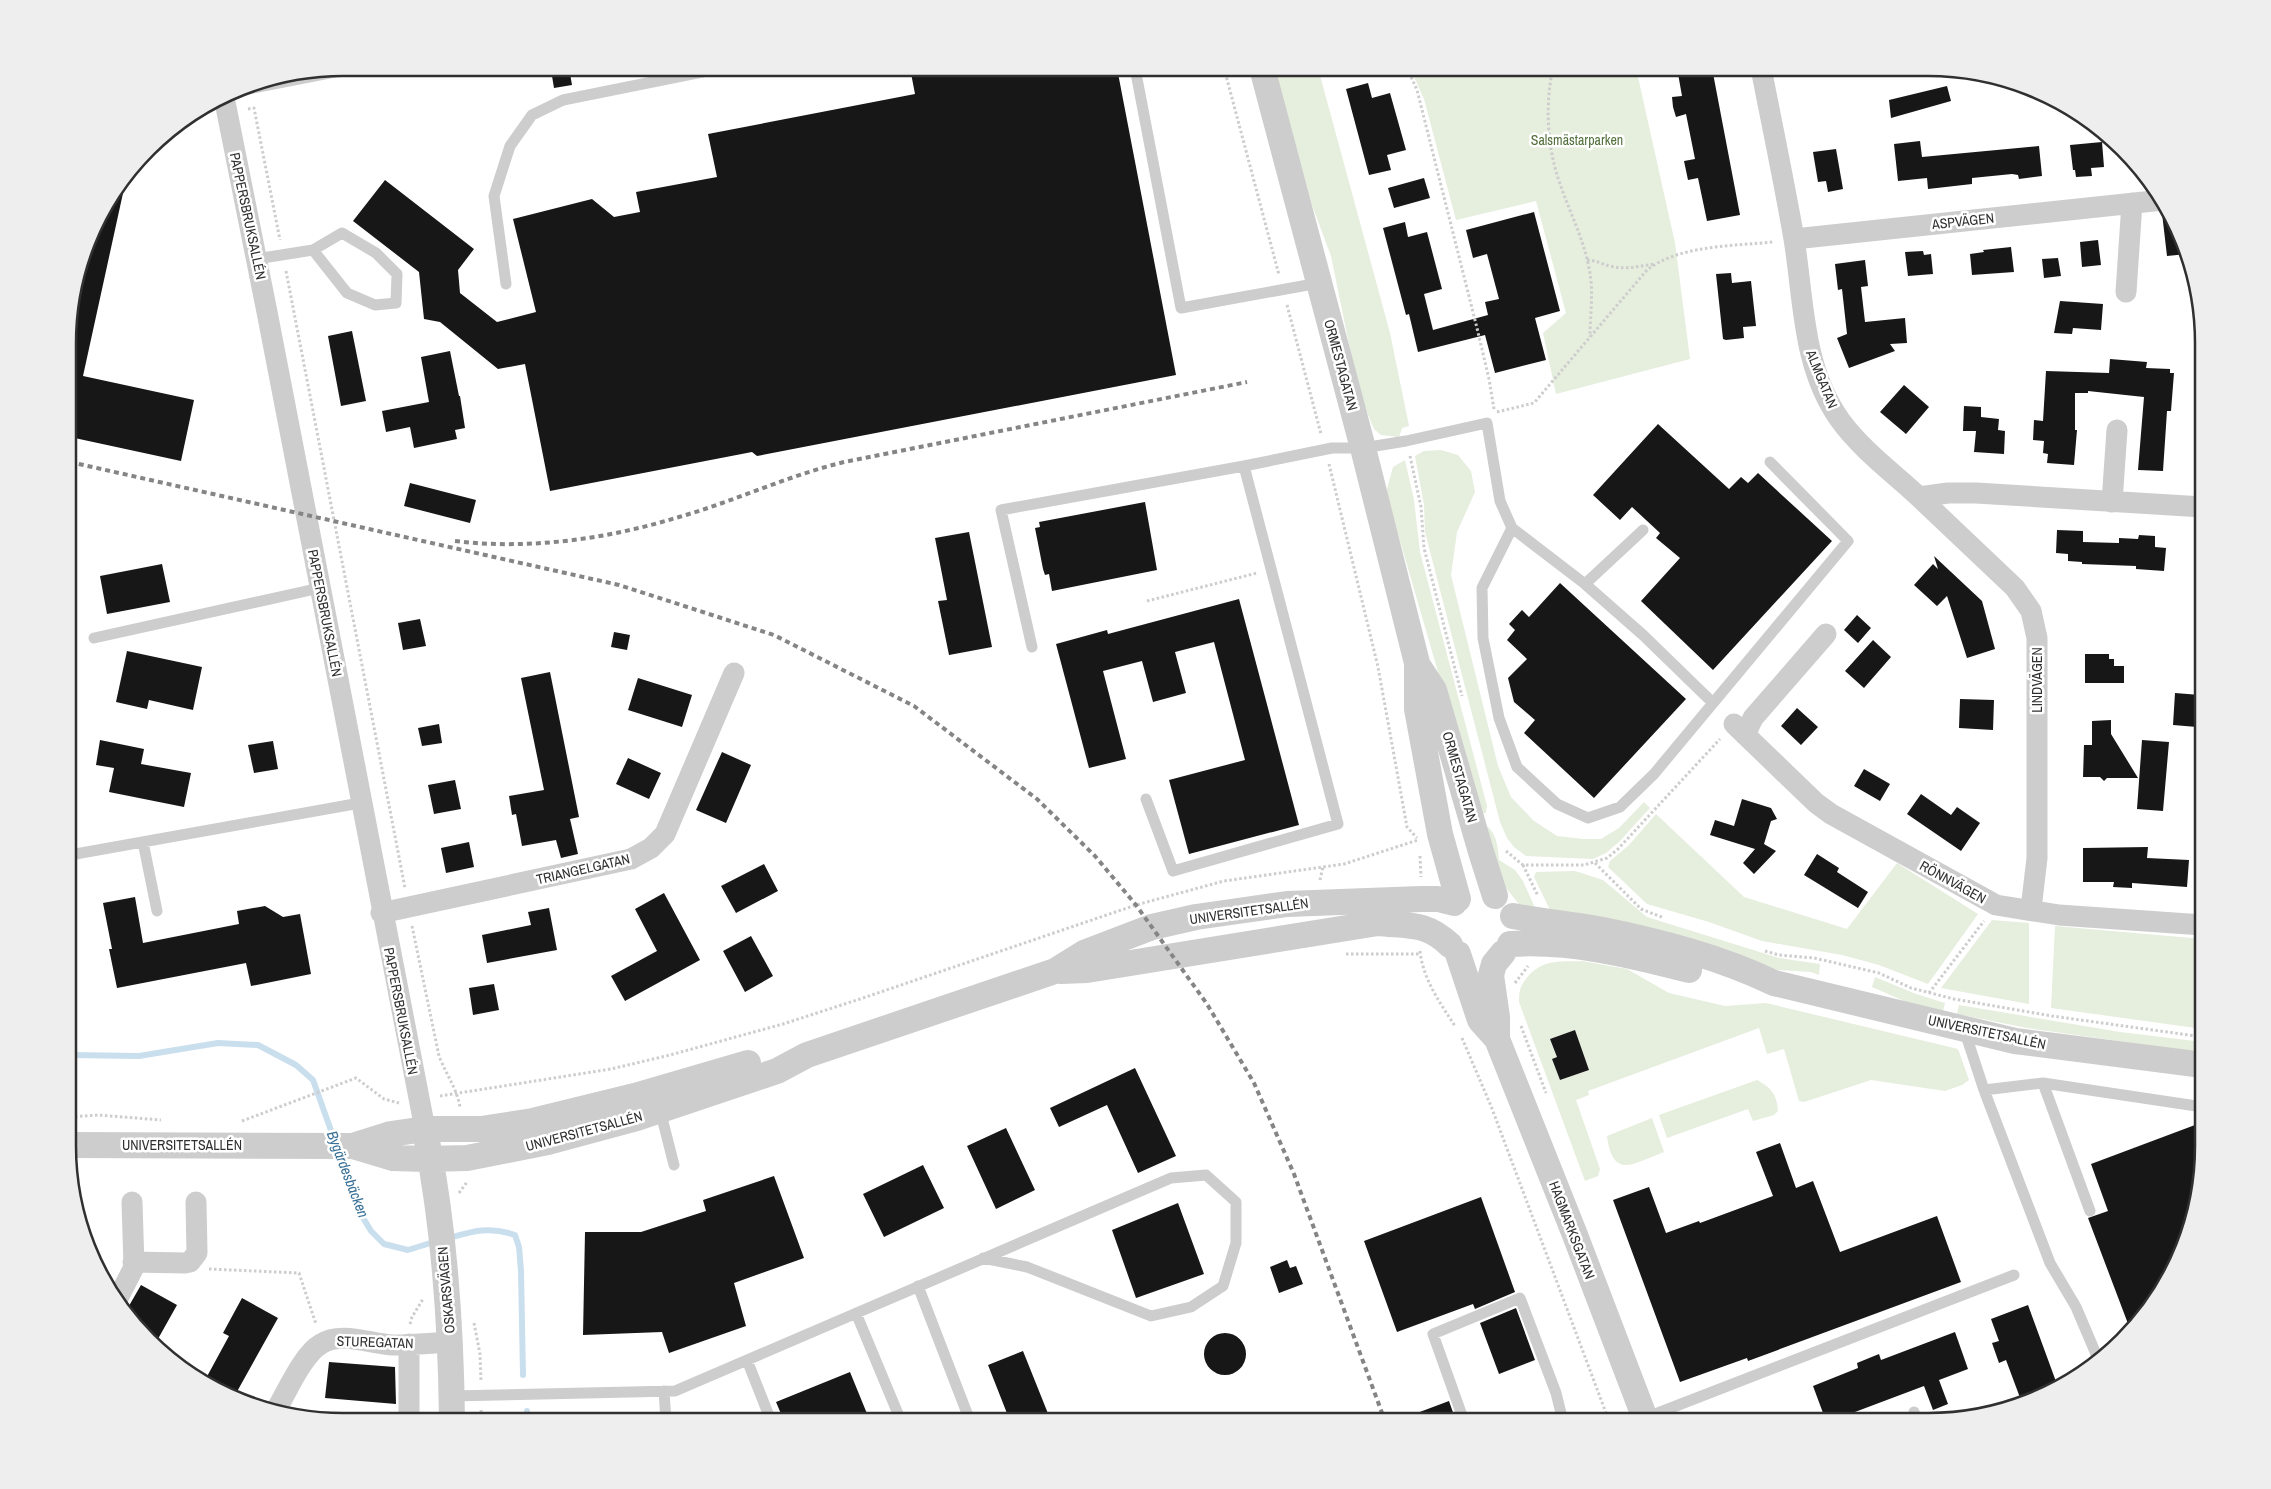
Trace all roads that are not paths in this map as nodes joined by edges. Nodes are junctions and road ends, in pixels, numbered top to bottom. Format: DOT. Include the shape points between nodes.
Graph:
graph roads {
  1 [pos="660,76"];
  2 [pos="1136,76"];
  3 [pos="1264,76"];
  4 [pos="1763,76"];
  5 [pos="225,104"];
  6 [pos="2154,201"];
  7 [pos="2132,203"];
  8 [pos="1794,239"];
  9 [pos="313,250"];
  10 [pos="256,259"];
  11 [pos="1319,283"];
  12 [pos="506,284"];
  13 [pos="2126,292"];
  14 [pos="2117,430"];
  15 [pos="1363,448"];
  16 [pos="1770,462"];
  17 [pos="1244,466"];
  18 [pos="1918,497"];
  19 [pos="2112,502"];
  20 [pos="2195,507"];
  21 [pos="1512,528"];
  22 [pos="1643,530"];
  23 [pos="1586,584"];
  24 [pos="320,588"];
  25 [pos="1826,634"];
  26 [pos="94,638"];
  27 [pos="1032,647"];
  28 [pos="1417,663"];
  29 [pos="734,673"];
  30 [pos="1713,703"];
  31 [pos="1146,799"];
  32 [pos="360,803"];
  33 [pos="143,842"];
  34 [pos="76,854"];
  35 [pos="1495,896"];
  36 [pos="1456,901"];
  37 [pos="2031,909"];
  38 [pos="157,911"];
  39 [pos="382,913"];
  40 [pos="1512,916"];
  41 [pos="2195,924"];
  42 [pos="1506,948"];
  43 [pos="1454,949"];
  44 [pos="1055,971"];
  45 [pos="1774,983"];
  46 [pos="1964,1028"];
  47 [pos="1498,1039"];
  48 [pos="807,1055"];
  49 [pos="2195,1064"];
  50 [pos="2042,1083"];
  51 [pos="1984,1090"];
  52 [pos="2195,1106"];
  53 [pos="660,1110"];
  54 [pos="424,1129"];
  55 [pos="76,1145"];
  56 [pos="353,1146"];
  57 [pos="430,1159"];
  58 [pos="674,1165"];
  59 [pos="132,1202"];
  60 [pos="196,1202"];
  61 [pos="2090,1211"];
  62 [pos="983,1258"];
  63 [pos="133,1262"];
  64 [pos="2014,1275"];
  65 [pos="918,1286"];
  66 [pos="121,1294"];
  67 [pos="856,1313"];
  68 [pos="451,1342"];
  69 [pos="408,1344"];
  70 [pos="2095,1354"];
  71 [pos="747,1360"];
  72 [pos="664,1391"];
  73 [pos="451,1396"];
  74 [pos="279,1405"];
  75 [pos="409,1413"];
  76 [pos="452,1413"];
  77 [pos="665,1413"];
  78 [pos="768,1413"];
  79 [pos="898,1413"];
  80 [pos="967,1413"];
  81 [pos="1461,1413"];
  82 [pos="1561,1413"];
  83 [pos="1643,1413"];
  84 [pos="1660,1413"];
  1 -- 12 [label="lane" via="563,100 532,115 510,146 494,196"];
  2 -- 11 [label="lane" via="1181,308"];
  3 -- 11 [label="street, ORMESTAGATAN"];
  4 -- 8 [label="street, ALMGATAN"];
  5 -- 10 [label="street, PAPPERSBRUKSALLÉN"];
  6 -- 7 [label="street, ASPVÄGEN"];
  7 -- 8 [label="street, ASPVÄGEN"];
  7 -- 13 [label="street"];
  8 -- 18 [label="street, ALMGATAN" via="1804,323 1816,372 1828,399 1855,439"];
  9 -- 9 [label="lane" via="347,293 375,306 396,302 397,274 376,253 342,233"];
  9 -- 10 [label="lane"];
  10 -- 24 [label="street, PAPPERSBRUKSALLÉN"];
  11 -- 15 [label="street, ORMESTAGATAN"];
  14 -- 19 [label="street"];
  15 -- 17 [label="lane" via="1325,449"];
  15 -- 21 [label="lane" via="1487,423 1500,500"];
  15 -- 28 [label="street, ORMESTAGATAN"];
  16 -- 30 [label="lane" via="1848,541"];
  17 -- 27 [label="lane" via="1001,510"];
  17 -- 31 [label="lane" via="1338,824 1173,871"];
  18 -- 19 [label="street" via="1976,493"];
  18 -- 37 [label="street, LINDVÄGEN" via="2015,588 2030,612 2037,638 2037,858"];
  19 -- 20 [label="street"];
  21 -- 23 [label="lane"];
  21 -- 30 [label="lane" via="1482,588 1483,638 1500,718 1517,767 1557,804 1588,818 1620,807 1654,774"];
  22 -- 23 [label="lane"];
  23 -- 30 [label="lane"];
  24 -- 26 [label="lane"];
  24 -- 32 [label="street, PAPPERSBRUKSALLÉN"];
  25 -- 37 [label="street, RÖNNVÄGEN" via="1753,718 1739,729 1831,814 1996,905"];
  28 -- 35 [label="street, ORMESTAGATAN" via="1434,690"];
  28 -- 36 [label="street, ORMESTAGATAN" via="1417,709"];
  29 -- 39 [label="street, TRIANGELGATAN" via="665,834 652,848 630,860"];
  32 -- 33 [label="lane"];
  32 -- 39 [label="street, PAPPERSBRUKSALLÉN"];
  33 -- 34 [label="lane"];
  33 -- 38 [label="lane"];
  35 -- 36 [label="street" via="1476,892"];
  35 -- 40 [label="street" via="1506,904"];
  36 -- 43 [label="street" via="1446,918 1446,936"];
  36 -- 44 [label="street, UNIVERSITETSALLÉN" via="1332,901 1287,904 1196,918 1135,933 1084,953"];
  37 -- 41 [label="street, RÖNNVÄGEN" via="2059,915"];
  39 -- 54 [label="street, PAPPERSBRUKSALLÉN"];
  40 -- 42 [label="street" via="1514,929"];
  40 -- 45 [label="street, UNIVERSITETSALLÉN" via="1650,941 1738,966"];
  42 -- 43 [label="street" via="1492,959 1481,962 1469,960"];
  42 -- 45 [label="street, UNIVERSITETSALLÉN" via="1539,942 1628,954 1736,982"];
  42 -- 47 [label="street, HAGMARKSGATAN" via="1494,964 1491,975"];
  43 -- 44 [label="street, UNIVERSITETSALLÉN" via="1439,934 1426,927 1378,923 1087,970"];
  43 -- 47 [label="street, HAGMARKSGATAN" via="1480,1020"];
  44 -- 48 [label="street, UNIVERSITETSALLÉN"];
  45 -- 46 [label="street, UNIVERSITETSALLÉN"];
  46 -- 49 [label="street, UNIVERSITETSALLÉN" via="2016,1041"];
  46 -- 51 [label="lane"];
  47 -- 83 [label="street, HAGMARKSGATAN"];
  48 -- 53 [label="street, UNIVERSITETSALLÉN" via="777,1071"];
  48 -- 54 [label="street, UNIVERSITETSALLÉN" via="771,1056 533,1121 481,1129"];
  50 -- 51 [label="lane"];
  50 -- 52 [label="lane"];
  50 -- 61 [label="lane"];
  51 -- 70 [label="lane" via="2050,1263 2076,1306"];
  53 -- 57 [label="street, UNIVERSITETSALLÉN" via="548,1142 467,1158"];
  53 -- 58 [label="lane"];
  54 -- 56 [label="street, UNIVERSITETSALLÉN" via="391,1134"];
  54 -- 57 [label="street, OSKARSVÄGEN"];
  55 -- 56 [label="street, UNIVERSITETSALLÉN"];
  56 -- 57 [label="street, UNIVERSITETSALLÉN" via="393,1158"];
  57 -- 68 [label="street, OSKARSVÄGEN"];
  59 -- 63 [label="street"];
  60 -- 63 [label="street" via="194,1258 185,1263"];
  62 -- 62 [label="lane" via="1171,1178 1206,1175 1236,1202 1236,1243 1223,1286 1191,1307 1152,1316 1027,1268"];
  62 -- 65 [label="lane"];
  63 -- 66 [label="street" via="130,1278"];
  64 -- 84 [label="lane"];
  65 -- 67 [label="lane"];
  65 -- 80 [label="lane"];
  67 -- 71 [label="lane"];
  67 -- 79 [label="lane"];
  68 -- 69 [label="street, STUREGATAN"];
  68 -- 73 [label="street, OSKARSVÄGEN"];
  69 -- 74 [label="street, STUREGATAN" via="350,1340 322,1343 311,1352"];
  69 -- 75 [label="street"];
  71 -- 72 [label="lane" via="675,1391"];
  71 -- 78 [label="lane"];
  72 -- 73 [label="lane"];
  72 -- 77 [label="lane"];
  73 -- 76 [label="street, OSKARSVÄGEN"];
  81 -- 82 [label="lane" via="1434,1334 1520,1298"];
}
